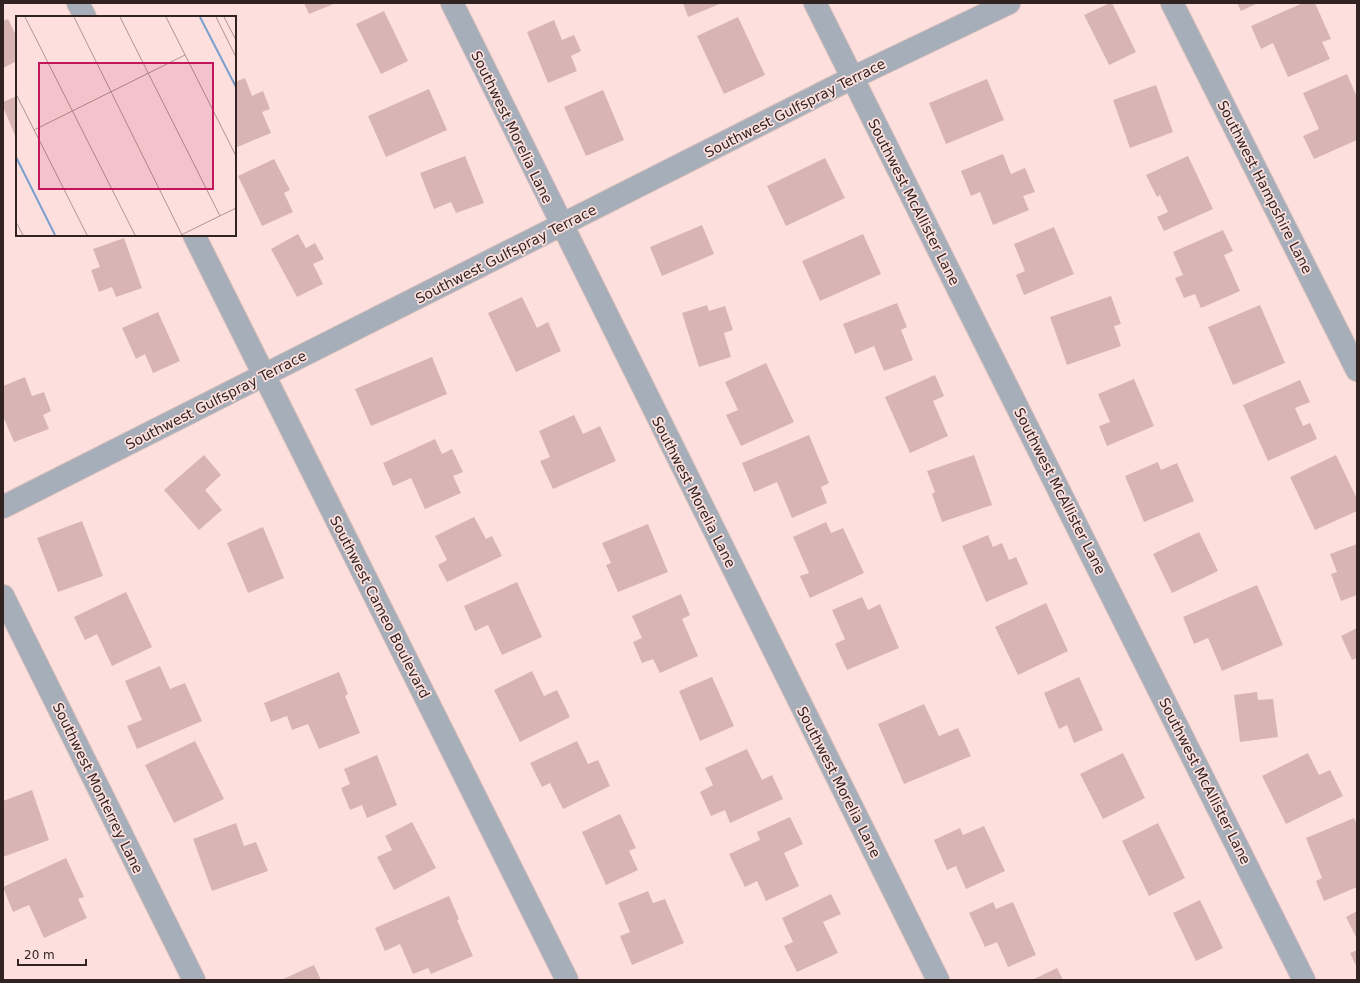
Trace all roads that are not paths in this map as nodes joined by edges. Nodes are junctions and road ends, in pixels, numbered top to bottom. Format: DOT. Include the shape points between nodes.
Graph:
graph roads {
  1 [pos="78,3"];
  2 [pos="452,3"];
  3 [pos="815,3"];
  4 [pos="1009,3"];
  5 [pos="1172,3"];
  6 [pos="84,16"];
  7 [pos="852,78"];
  8 [pos="561,226"];
  9 [pos="195,236"];
  10 [pos="1357,370"];
  11 [pos="265,376"];
  12 [pos="3,507"];
  13 [pos="3,596"];
  14 [pos="194,980"];
  15 [pos="567,980"];
  16 [pos="938,980"];
  17 [pos="1304,980"];
  1 -- 6 [label="street"];
  2 -- 8 [label="street, Southwest Morelia Lane"];
  3 -- 7 [label="street, Southwest McAllister Lane"];
  4 -- 7 [label="street, Southwest Gulfspray Terrace"];
  5 -- 10 [label="street, Southwest Hampshire Lane"];
  7 -- 8 [label="street, Southwest Gulfspray Terrace"];
  7 -- 17 [label="street, Southwest McAllister Lane"];
  8 -- 11 [label="street, Southwest Gulfspray Terrace"];
  8 -- 16 [label="street, Southwest Morelia Lane"];
  9 -- 11 [label="street, Southwest Cameo Boulevard"];
  11 -- 12 [label="street, Southwest Gulfspray Terrace"];
  11 -- 15 [label="street, Southwest Cameo Boulevard"];
  13 -- 14 [label="street, Southwest Monterrey Lane"];
}
